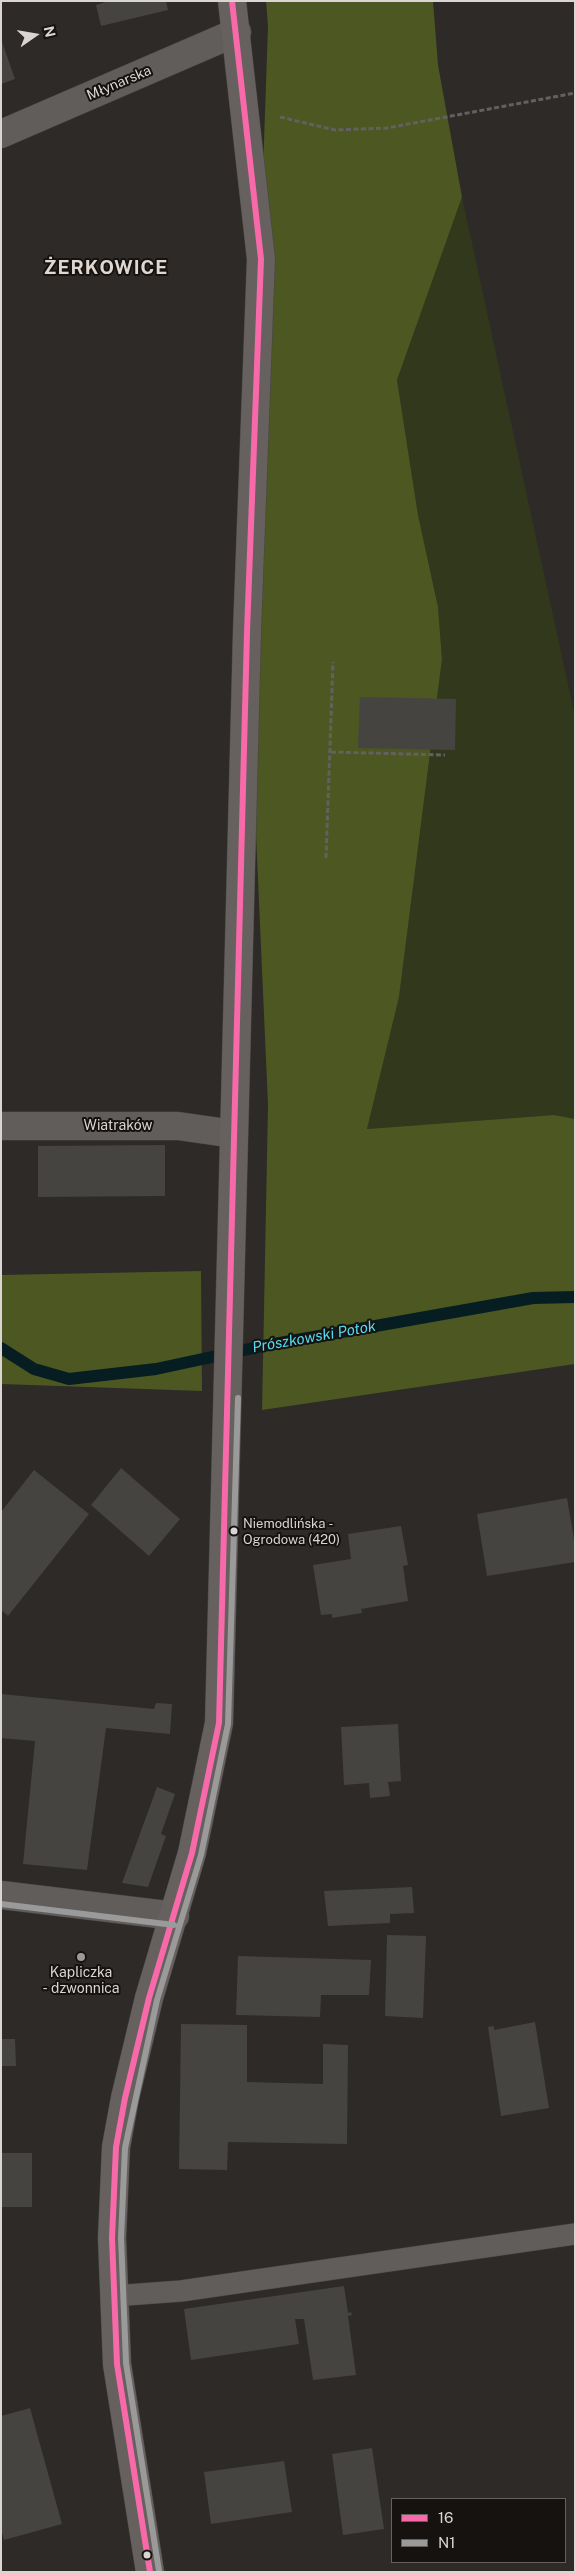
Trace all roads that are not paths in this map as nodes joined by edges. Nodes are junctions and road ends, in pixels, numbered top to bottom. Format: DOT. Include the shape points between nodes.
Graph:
graph roads {
  1 [pos="232,1"];
  2 [pos="237,32"];
  3 [pos="1,134"];
  4 [pos="1,1126"];
  5 [pos="234,1134"];
  6 [pos="1,1895"];
  7 [pos="175,1916"];
  8 [pos="575,2234"];
  9 [pos="114,2296"];
  10 [pos="150,2572"];
  1 -- 2 [label="main road"];
  2 -- 3 [label="street, Młynarska"];
  2 -- 5 [label="main road" via="261,260 247,632"];
  4 -- 5 [label="street, Wiatraków" via="178,1126"];
  5 -- 7 [label="main road" via="219,1723 202,1809"];
  6 -- 7 [label="street"];
  7 -- 9 [label="main road" via="149,1998 116,2147 112,2238"];
  8 -- 9 [label="lane" via="181,2291"];
  9 -- 10 [label="main road" via="117,2364"];
}
